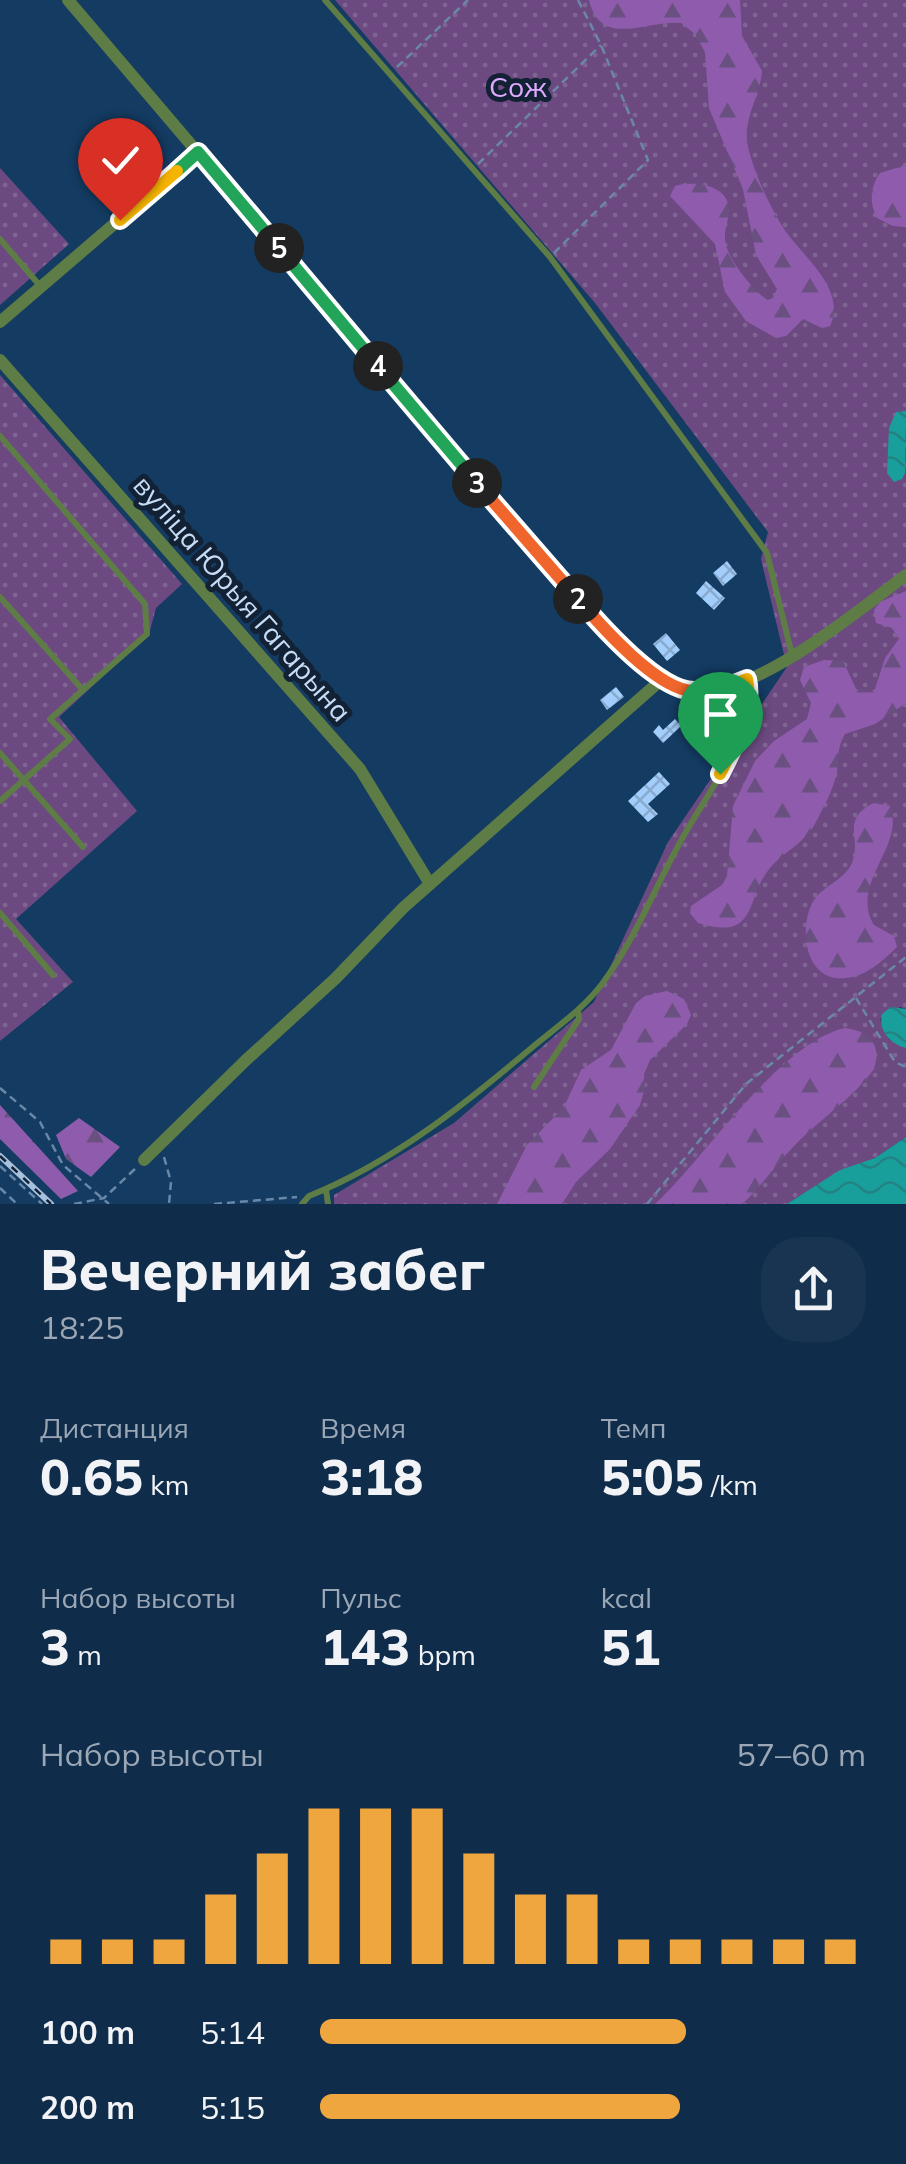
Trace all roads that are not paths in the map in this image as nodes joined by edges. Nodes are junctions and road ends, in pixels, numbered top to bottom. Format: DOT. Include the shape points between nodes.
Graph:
graph roads {
  1 [pos="68,0"];
  2 [pos="325,0"];
  3 [pos="198,152"];
  4 [pos="0,239"];
  5 [pos="41,287"];
  6 [pos="0,322"];
  7 [pos="0,360"];
  8 [pos="0,436"];
  9 [pos="906,575"];
  10 [pos="0,597"];
  11 [pos="792,657"];
  12 [pos="747,679"];
  13 [pos="661,680"];
  14 [pos="84,690"];
  15 [pos="0,753"];
  16 [pos="24,780"];
  17 [pos="0,801"];
  18 [pos="83,847"];
  19 [pos="430,884"];
  20 [pos="0,913"];
  21 [pos="53,975"];
  22 [pos="578,1009"];
  23 [pos="534,1087"];
  24 [pos="144,1160"];
  25 [pos="326,1190"];
  26 [pos="302,1204"];
  27 [pos="328,1204"];
  1 -- 3 [label="street"];
  2 -- 11 [label="lane" via="550,257 770,556"];
  3 -- 5 [label="street"];
  3 -- 13 [label="street" via="598,622"];
  4 -- 5 [label="lane"];
  5 -- 6 [label="street"];
  7 -- 19 [label="street, вуліца Юрыя Гагарына" via="360,769"];
  8 -- 14 [label="lane" via="144,604 146,634"];
  9 -- 11 [label="street"];
  10 -- 14 [label="lane"];
  11 -- 12 [label="street"];
  12 -- 13 [label="street" via="690,692"];
  12 -- 22 [label="lane" via="751,695 720,774 606,980"];
  13 -- 19 [label="street"];
  14 -- 16 [label="lane" via="50,720 70,738"];
  15 -- 16 [label="lane"];
  16 -- 17 [label="lane"];
  16 -- 18 [label="lane"];
  19 -- 24 [label="street"];
  20 -- 21 [label="lane"];
  22 -- 23 [label="lane" via="579,1019"];
  22 -- 25 [label="lane" via="458,1110"];
  25 -- 26 [label="lane"];
  25 -- 27 [label="lane"];
}
